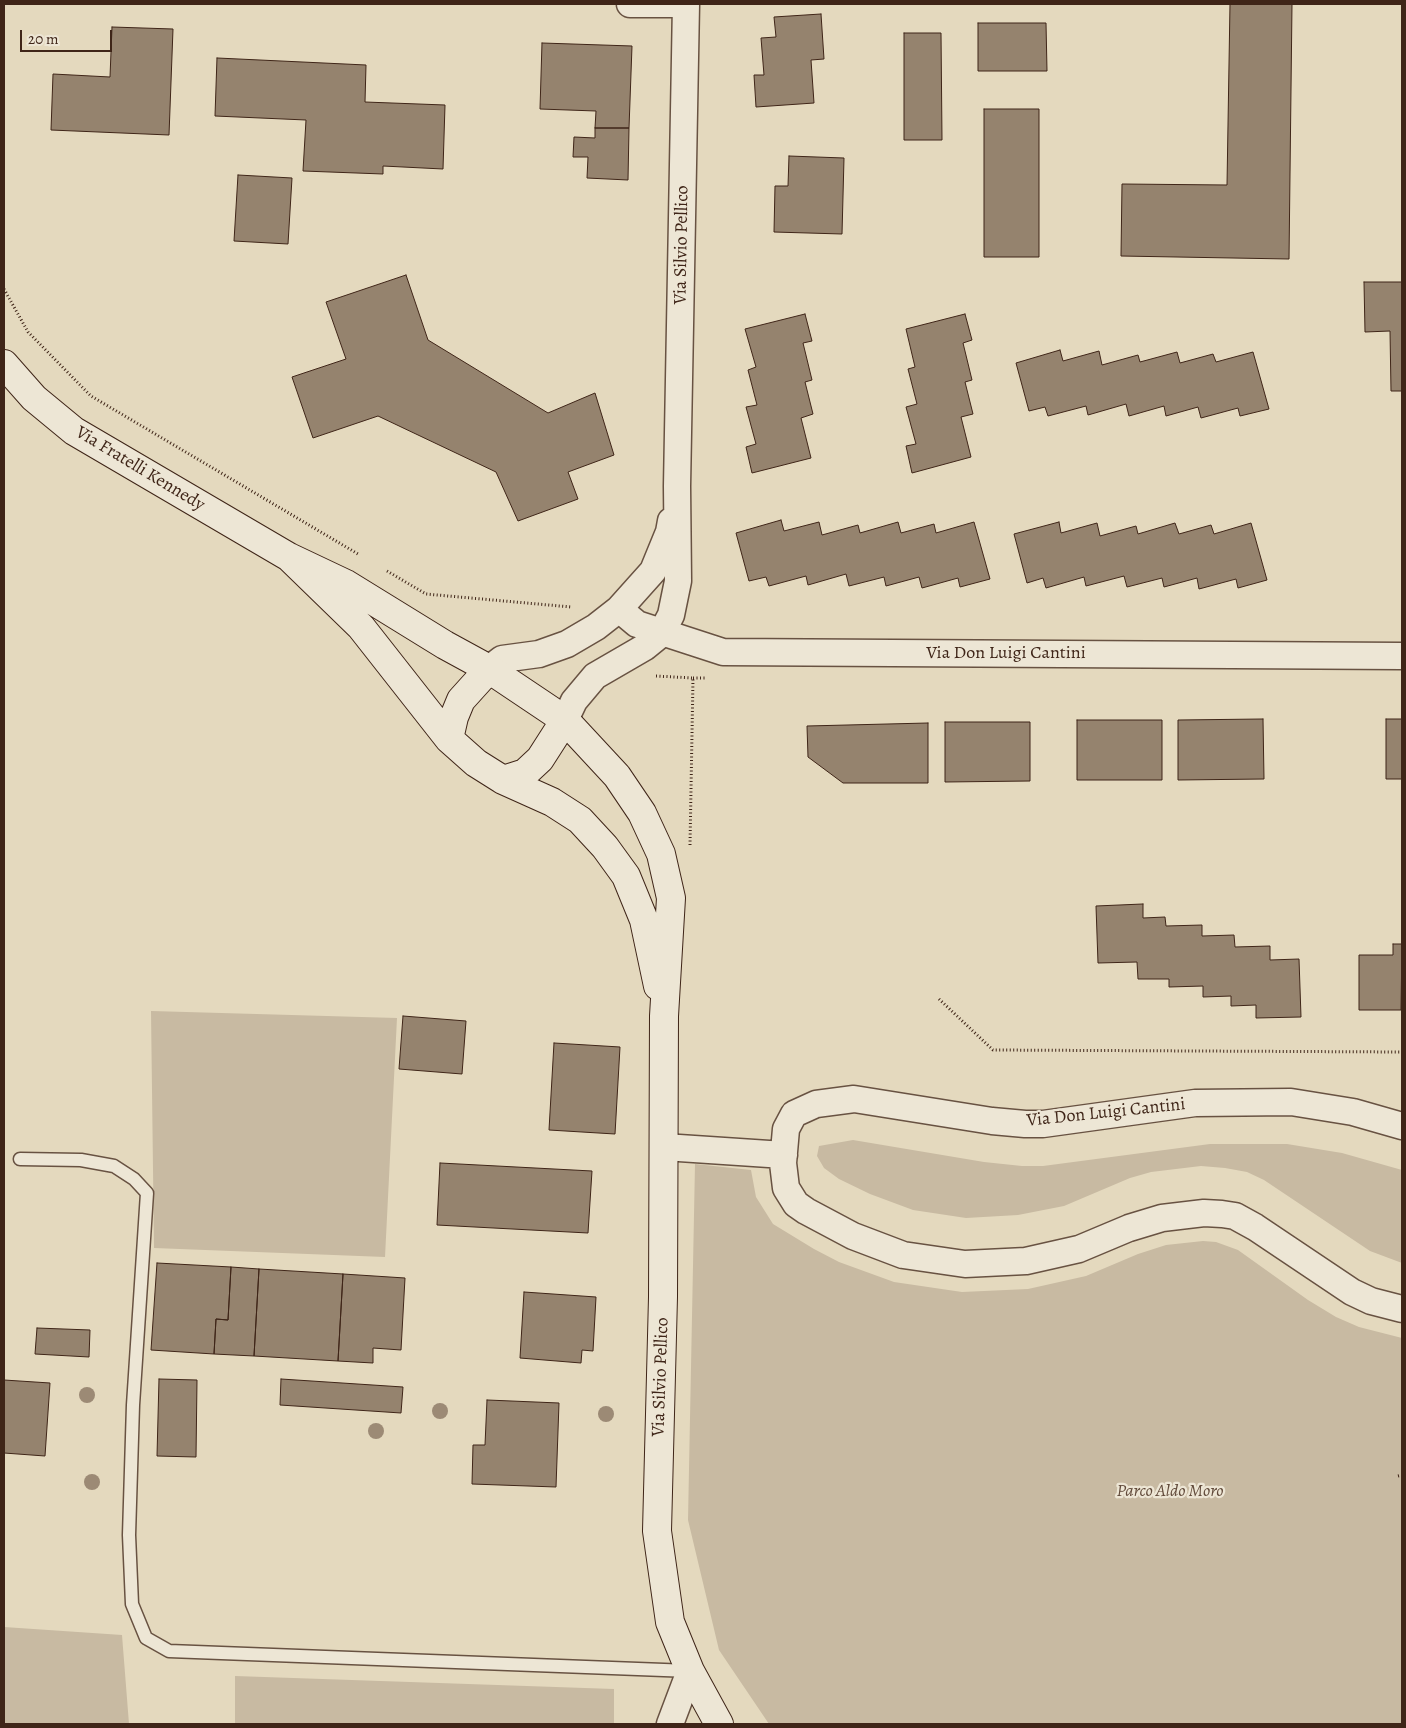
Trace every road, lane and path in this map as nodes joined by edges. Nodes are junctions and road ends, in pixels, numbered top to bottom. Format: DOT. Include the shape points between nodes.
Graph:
graph roads {
  1 [pos="630,4"];
  2 [pos="686,4"];
  3 [pos="4,289"];
  4 [pos="4,364"];
  5 [pos="677,486"];
  6 [pos="289,558"];
  7 [pos="366,559"];
  8 [pos="383,569"];
  9 [pos="619,609"];
  10 [pos="596,627"];
  11 [pos="661,634"];
  12 [pos="1402,656"];
  13 [pos="620,662"];
  14 [pos="489,669"];
  15 [pos="565,720"];
  16 [pos="449,739"];
  17 [pos="476,763"];
  18 [pos="503,780"];
  19 [pos="690,846"];
  20 [pos="939,998"];
  21 [pos="664,1016"];
  22 [pos="1402,1052"];
  23 [pos="1402,1126"];
  24 [pos="664,1147"];
  25 [pos="784,1155"];
  26 [pos="20,1159"];
  27 [pos="1402,1310"];
  28 [pos="690,1671"];
  29 [pos="670,1724"];
  30 [pos="719,1724"];
  1 -- 2 [label="street, Via Silvio Pellico"];
  2 -- 5 [label="street, Via Silvio Pellico"];
  3 -- 7 [label="path" via="28,332 91,396"];
  4 -- 6 [label="street, Via Fratelli Kennedy" via="34,398 74,432"];
  5 -- 9 [label="street, Via Silvio Pellico" via="668,532 653,570"];
  5 -- 11 [label="street, Via Silvio Pellico" via="678,582 671,615"];
  6 -- 14 [label="street, Via Fratelli Kennedy" via="346,584"];
  6 -- 16 [label="street, Via Fratelli Kennedy" via="361,627"];
  8 -- 10 [label="path" via="426,594 582,608"];
  9 -- 10 [label="street, Via Silvio Pellico"];
  9 -- 11 [label="street, Via Don Luigi Cantini" via="637,624"];
  10 -- 14 [label="street, Via Silvio Pellico" via="567,644 539,654 502,659"];
  11 -- 12 [label="street, Via Don Luigi Cantini" via="723,652"];
  11 -- 13 [label="street"];
  13 -- 15 [label="street" via="595,676 574,701"];
  13 -- 19 [label="path" via="628,674 693,678"];
  14 -- 15 [label="street, Via Silvio Pellico"];
  14 -- 16 [label="street, Via Silvio Pellico" via="461,700"];
  15 -- 18 [label="street" via="540,759 525,773"];
  15 -- 21 [label="street, Via Silvio Pellico" via="617,776 642,812 661,854 670,898"];
  16 -- 17 [label="street, Via Fratelli Kennedy"];
  17 -- 18 [label="street, Via Silvio Pellico"];
  18 -- 21 [label="street, Via Silvio Pellico" via="552,802 580,820 606,847 626,876 644,920"];
  20 -- 22 [label="path" via="993,1050"];
  21 -- 24 [label="street, Via Silvio Pellico"];
  23 -- 25 [label="street, Via Don Luigi Cantini" via="1353,1112 1291,1102 1195,1103 1025,1124 854,1099 816,1104 794,1114 786,1130"];
  24 -- 25 [label="street"];
  24 -- 28 [label="street, Via Silvio Pellico" via="657,1531 670,1622"];
  25 -- 27 [label="street, Via Don Luigi Cantini" via="786,1188 796,1204 853,1236 904,1255 965,1264 1026,1261 1079,1250 1129,1228 1162,1218 1197,1213 1222,1214 1235,1216 1255,1227 1352,1292"];
  26 -- 28 [label="lane" via="81,1160 114,1166 134,1179 147,1193 133,1405 129,1536 132,1604 146,1638 169,1651"];
  28 -- 29 [label="street"];
  28 -- 30 [label="street, Via Silvio Pellico"];
}
